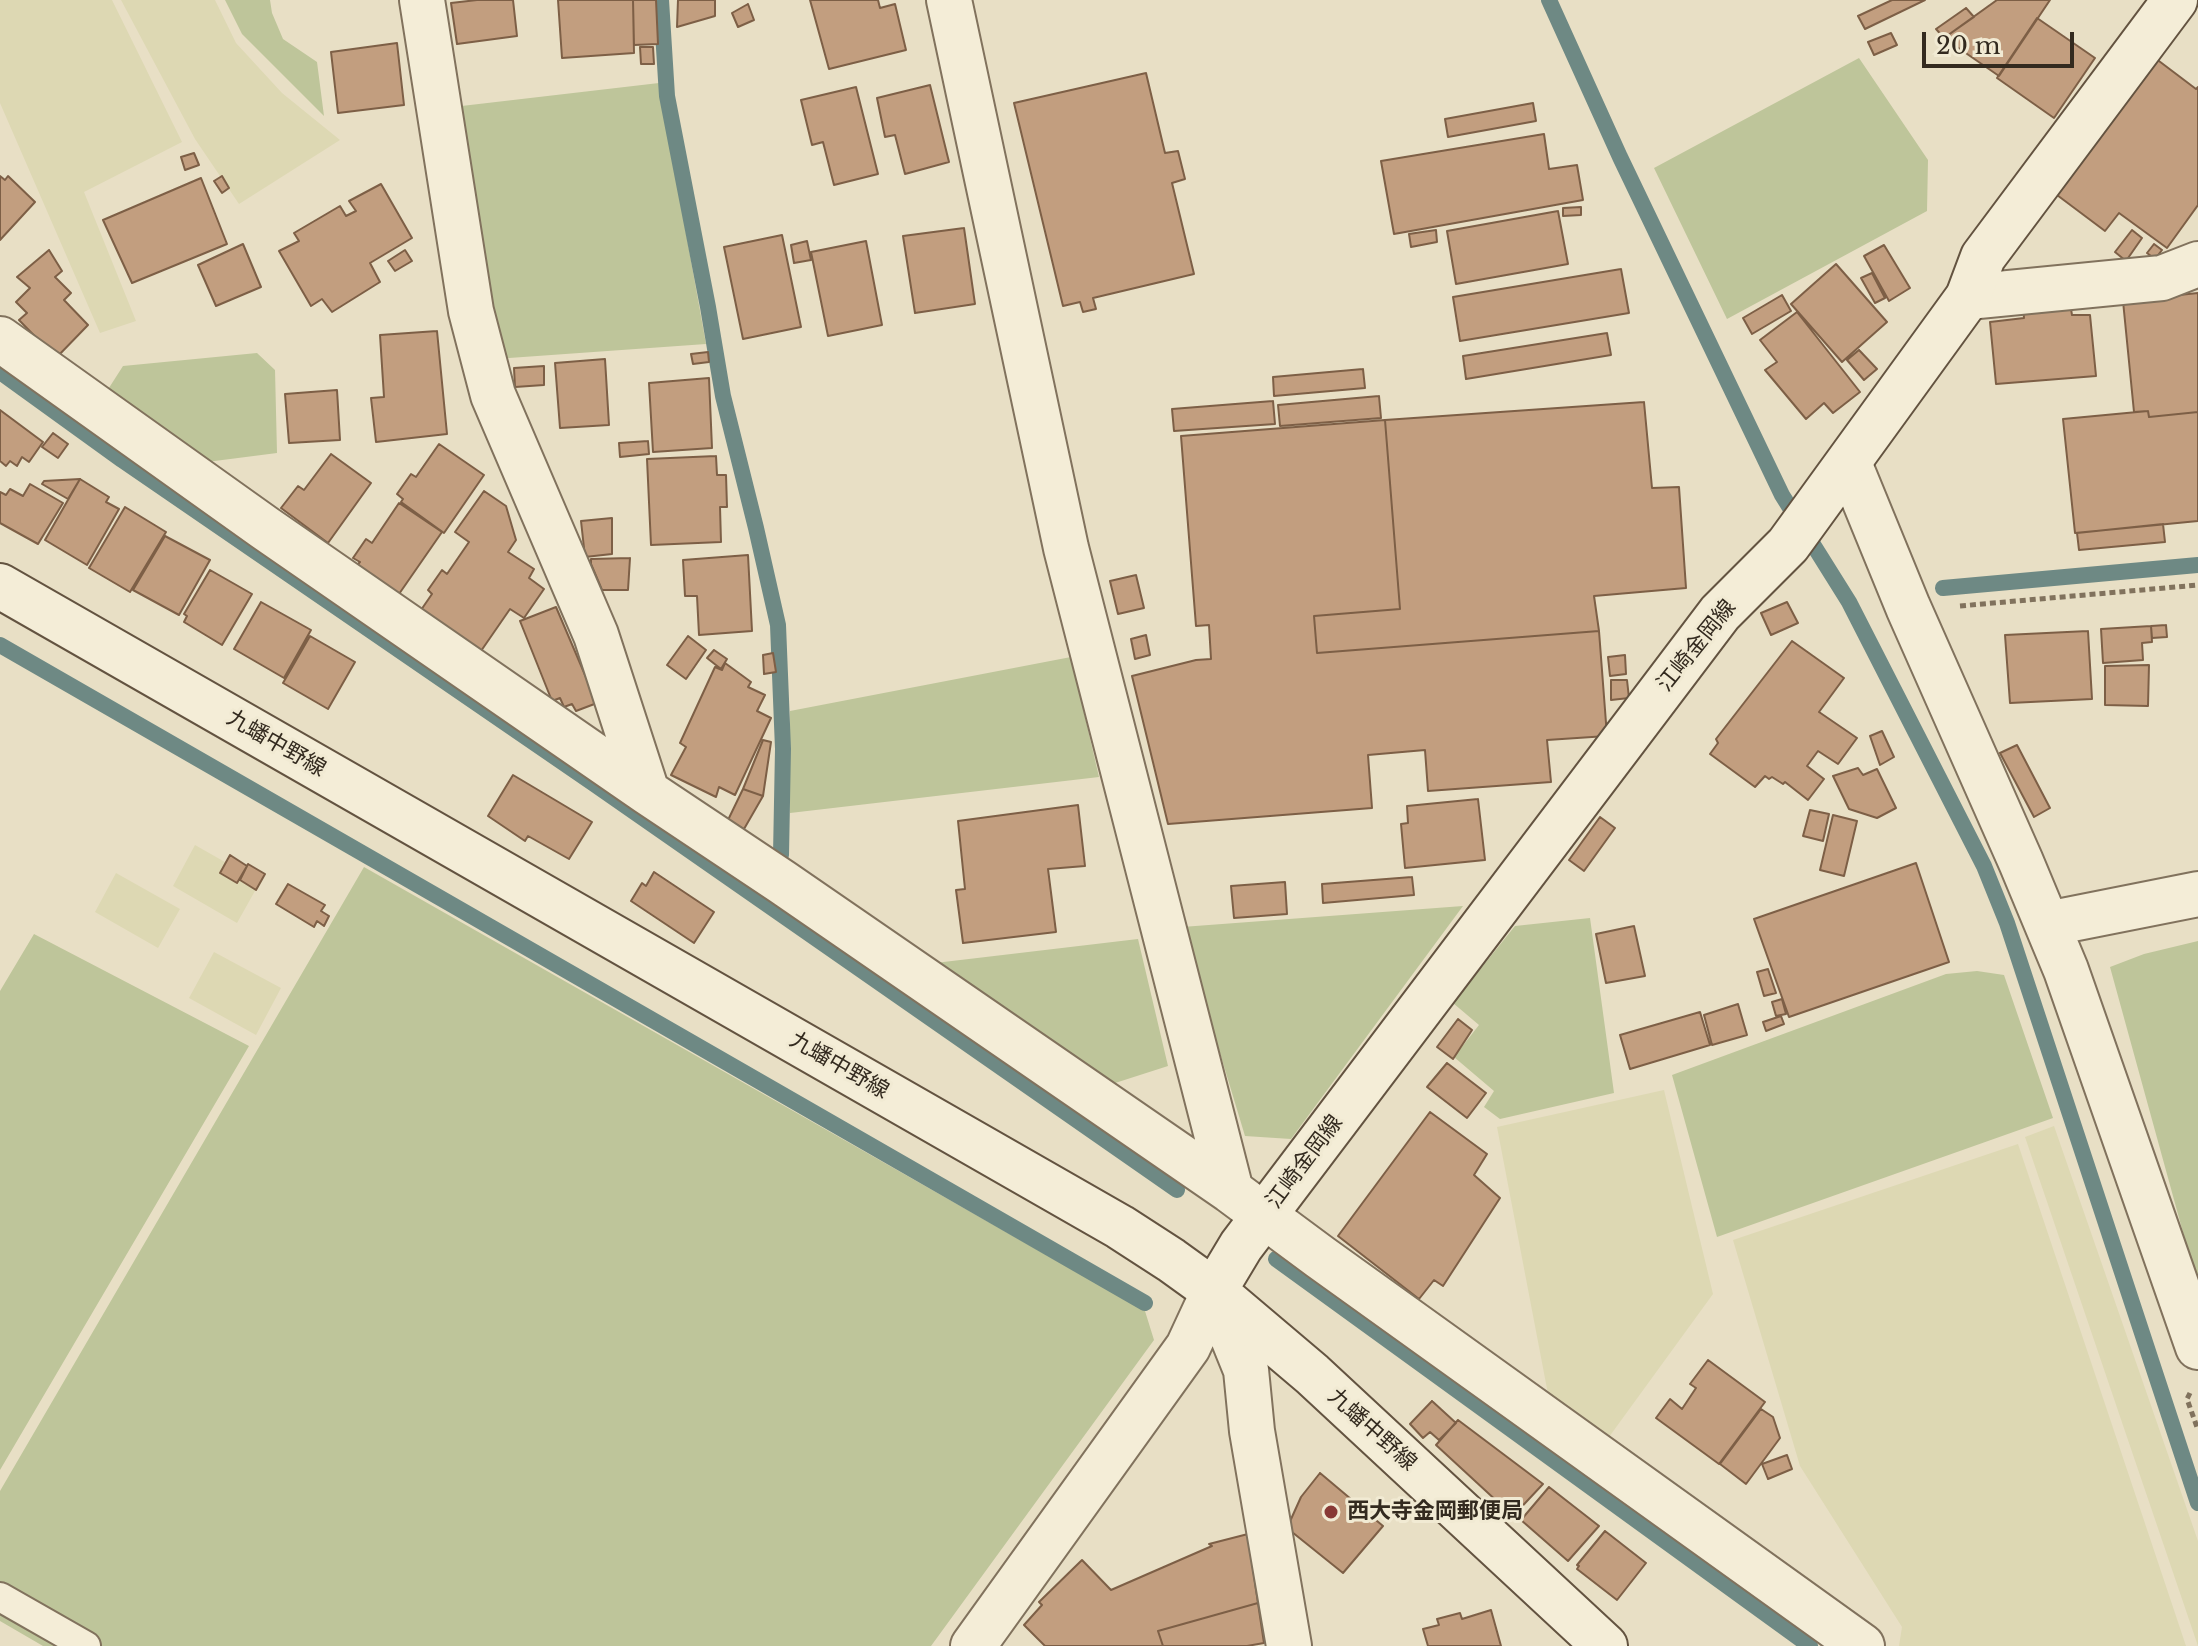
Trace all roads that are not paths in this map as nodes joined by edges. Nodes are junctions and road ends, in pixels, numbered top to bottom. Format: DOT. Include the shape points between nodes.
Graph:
graph roads {
  1 [pos="422,0"];
  2 [pos="949,0"];
  3 [pos="2175,0"];
  4 [pos="2198,264"];
  5 [pos="1968,297"];
  6 [pos="0,339"];
  7 [pos="1849,463"];
  8 [pos="0,586"];
  9 [pos="647,792"];
  10 [pos="2198,894"];
  11 [pos="2047,924"];
  12 [pos="1248,1203"];
  13 [pos="1214,1291"];
  14 [pos="2198,1347"];
  15 [pos="0,1597"];
  16 [pos="86,1646"];
  17 [pos="973,1646"];
  18 [pos="1289,1646"];
  19 [pos="1605,1646"];
  20 [pos="1862,1646"];
  1 -- 9 [label="street" via="471,311 493,395 596,635"];
  2 -- 12 [label="street" via="1066,548"];
  3 -- 5 [label="street, 江崎金岡線" via="1983,257"];
  4 -- 5 [label="street" via="2162,278"];
  5 -- 7 [label="street, 江崎金岡線"];
  6 -- 9 [label="street"];
  7 -- 11 [label="street"];
  7 -- 12 [label="street, 江崎金岡線" via="1788,545 1720,613"];
  8 -- 13 [label="street, 九蟠中野線" via="1120,1227"];
  9 -- 12 [label="street"];
  10 -- 11 [label="street"];
  11 -- 14 [label="street"];
  12 -- 13 [label="street, 江崎金岡線" via="1241,1246"];
  12 -- 20 [label="street"];
  13 -- 17 [label="street, 江崎金岡線" via="1188,1347"];
  13 -- 18 [label="street" via="1246,1370"];
  13 -- 19 [label="street, 九蟠中野線" via="1362,1419"];
  15 -- 16 [label="lane"];
}
